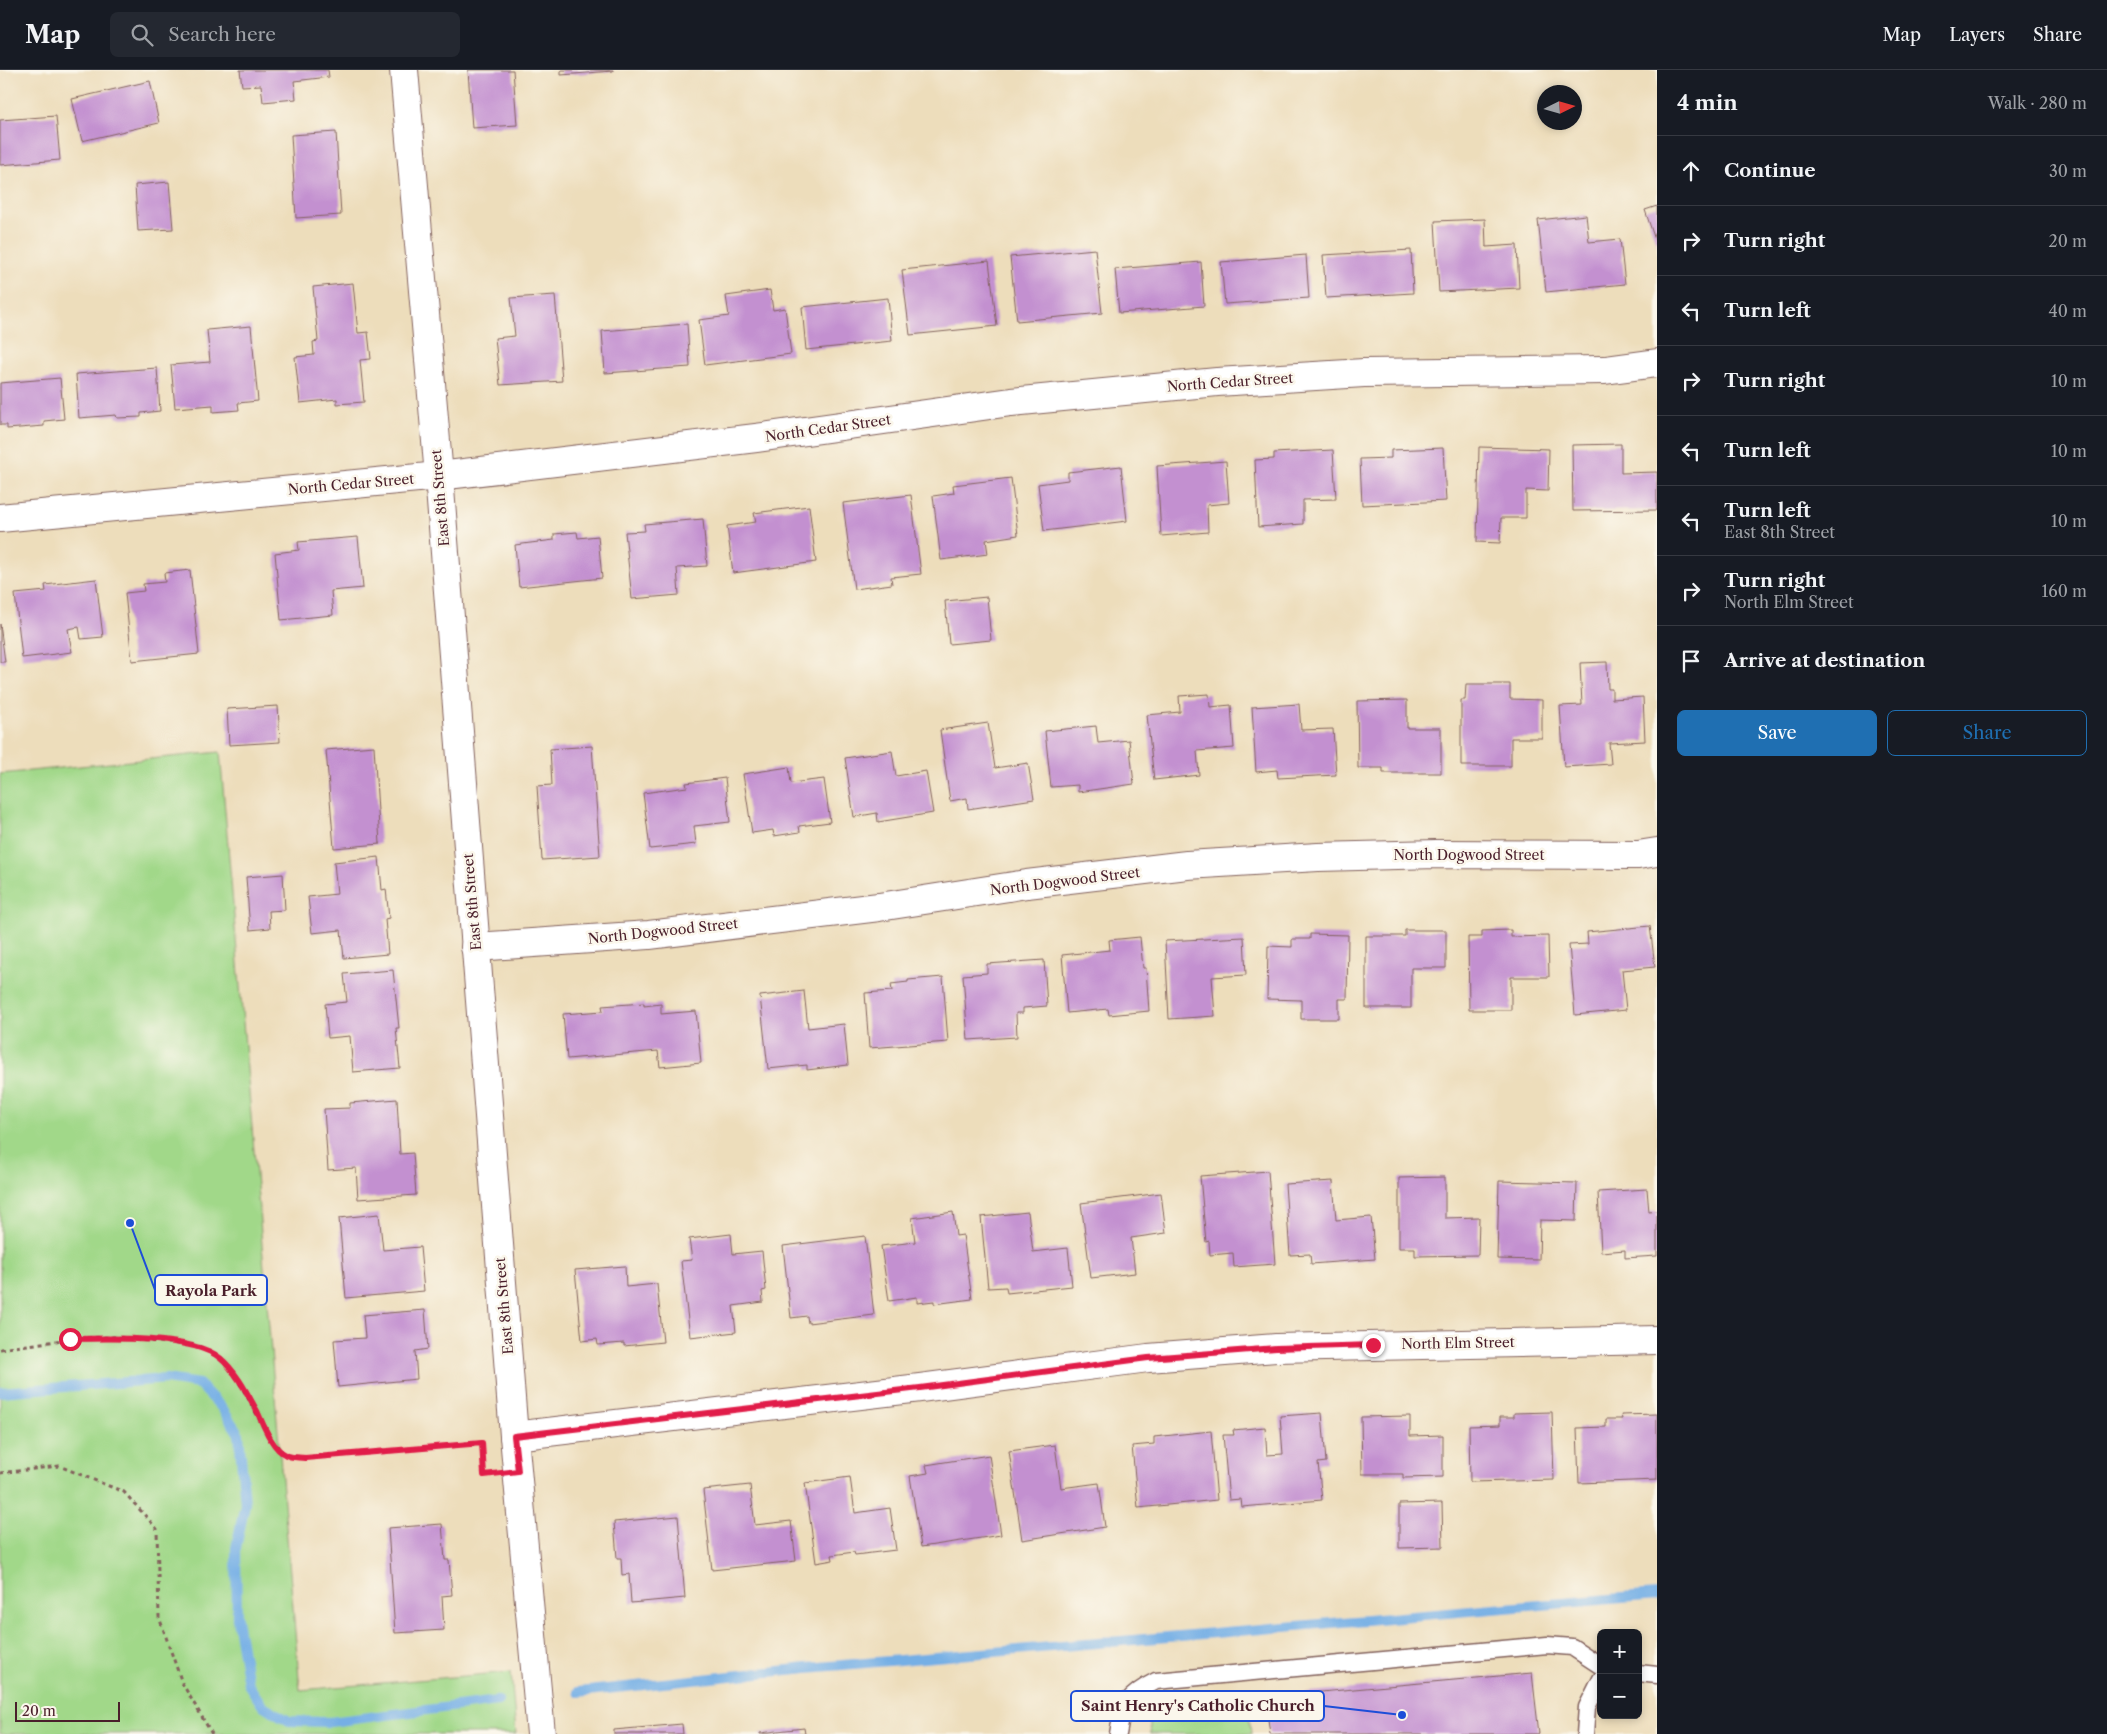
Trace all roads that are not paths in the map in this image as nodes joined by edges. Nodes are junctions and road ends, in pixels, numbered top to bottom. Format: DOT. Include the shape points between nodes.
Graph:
graph roads {
  1 [pos="404,70"];
  2 [pos="1657,363"];
  3 [pos="439,476"];
  4 [pos="0,518"];
  5 [pos="1657,852"];
  6 [pos="475,947"];
  7 [pos="1657,1340"];
  8 [pos="514,1436"];
  9 [pos="1597,1663"];
  10 [pos="1642,1673"];
  11 [pos="1657,1675"];
  12 [pos="1597,1687"];
  13 [pos="542,1734"];
  14 [pos="1118,1734"];
  15 [pos="1585,1734"];
  1 -- 3 [label="street, East 8th Street"];
  2 -- 3 [label="street, North Cedar Street" via="1605,370 1364,373 1208,383 1011,402 756,438"];
  3 -- 4 [label="street, North Cedar Street"];
  3 -- 6 [label="street, East 8th Street"];
  5 -- 6 [label="street, North Dogwood Street" via="1638,855 1318,856 1187,865 649,935"];
  6 -- 8 [label="street, East 8th Street"];
  7 -- 8 [label="street, North Elm Street" via="1256,1349 1148,1358"];
  8 -- 13 [label="street, East 8th Street"];
  9 -- 14 [label="lane" via="1572,1646 1548,1645 1156,1681 1135,1691 1122,1712"];
  10 -- 11 [label="lane"];
  12 -- 15 [label="lane" via="1587,1707"];
}
